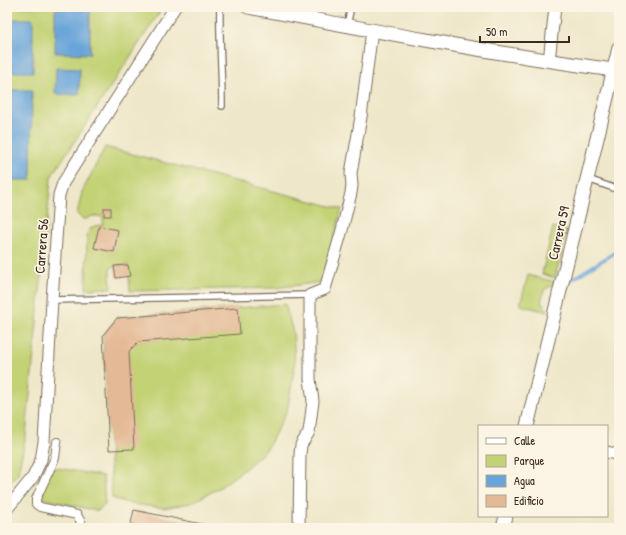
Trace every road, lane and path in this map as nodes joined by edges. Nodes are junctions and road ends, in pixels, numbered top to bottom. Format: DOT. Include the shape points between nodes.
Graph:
graph roads {
  1 [pos="175,7"];
  2 [pos="220,7"];
  3 [pos="248,7"];
  4 [pos="351,7"];
  5 [pos="555,7"];
  6 [pos="347,26"];
  7 [pos="372,30"];
  8 [pos="619,48"];
  9 [pos="549,61"];
  10 [pos="614,70"];
  11 [pos="222,106"];
  12 [pos="587,179"];
  13 [pos="619,190"];
  14 [pos="310,295"];
  15 [pos="52,300"];
  16 [pos="527,425"];
  17 [pos="57,442"];
  18 [pos="608,452"];
  19 [pos="619,455"];
  20 [pos="7,509"];
  21 [pos="506,517"];
  22 [pos="80,528"];
  23 [pos="299,528"];
  24 [pos="503,528"];
  1 -- 15 [label="street, Carrera 56" via="62,183"];
  2 -- 11 [label="lane"];
  3 -- 6 [label="street"];
  4 -- 6 [label="lane"];
  5 -- 9 [label="street"];
  6 -- 7 [label="street"];
  7 -- 9 [label="street"];
  7 -- 14 [label="street" via="351,173 352,193 326,289"];
  8 -- 10 [label="street, Carrera 59"];
  9 -- 10 [label="street"];
  10 -- 12 [label="street, Carrera 59"];
  12 -- 13 [label="lane"];
  12 -- 16 [label="street, Carrera 59"];
  14 -- 15 [label="lane"];
  14 -- 23 [label="street" via="310,379 313,401 309,432 301,445 300,454"];
  15 -- 20 [label="street, Carrera 56" via="41,460 33,476"];
  17 -- 22 [label="street" via="55,458 36,504 77,515 81,522"];
  18 -- 19 [label="street"];
  21 -- 24 [label="street"];
}
